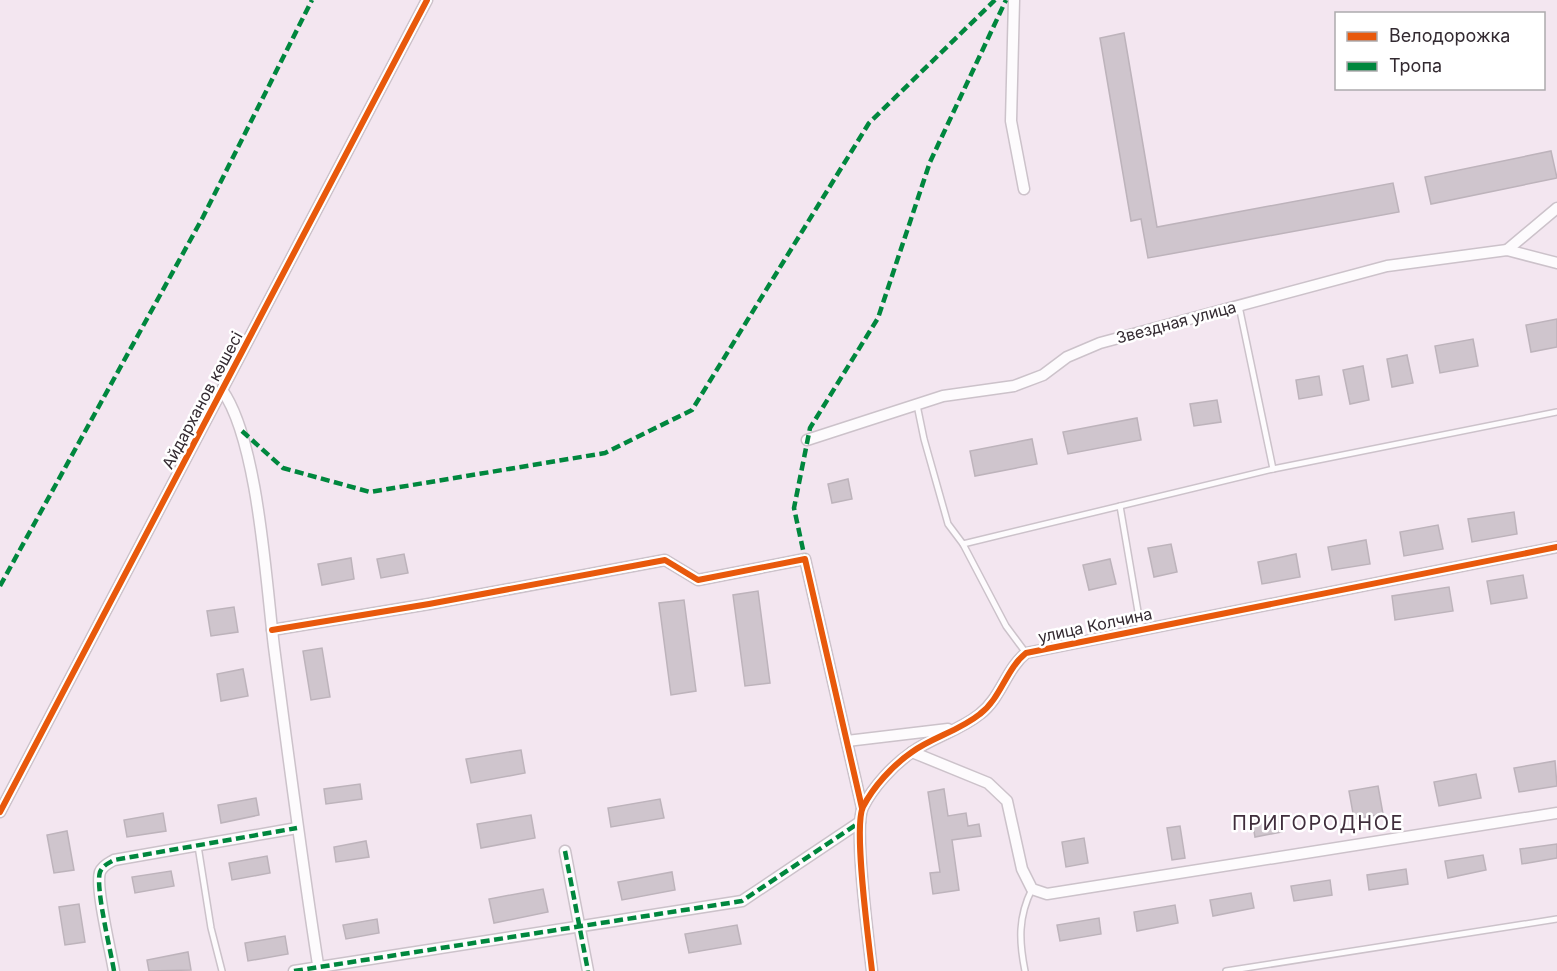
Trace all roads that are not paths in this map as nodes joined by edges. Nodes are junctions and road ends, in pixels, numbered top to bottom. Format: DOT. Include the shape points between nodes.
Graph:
graph roads {
  1 [pos="426,0"];
  2 [pos="1014,0"];
  3 [pos="1024,189"];
  4 [pos="1557,208"];
  5 [pos="1507,250"];
  6 [pos="1557,263"];
  7 [pos="1238,305"];
  8 [pos="222,390"];
  9 [pos="917,404"];
  10 [pos="1557,412"];
  11 [pos="807,440"];
  12 [pos="1273,469"];
  13 [pos="1120,506"];
  14 [pos="963,544"];
  15 [pos="1557,547"];
  16 [pos="1142,629"];
  17 [pos="272,630"];
  18 [pos="1026,653"];
  19 [pos="961,728"];
  20 [pos="847,741"];
  21 [pos="912,752"];
  22 [pos="862,808"];
  23 [pos="0,812"];
  24 [pos="1557,813"];
  25 [pos="860,822"];
  26 [pos="297,828"];
  27 [pos="198,846"];
  28 [pos="565,851"];
  29 [pos="1032,889"];
  30 [pos="1557,920"];
  31 [pos="578,927"];
  32 [pos="319,969"];
  33 [pos="114,971"];
  34 [pos="222,971"];
  35 [pos="294,971"];
  36 [pos="588,971"];
  37 [pos="872,971"];
  38 [pos="1025,971"];
  39 [pos="1226,971"];
  1 -- 8 [label="street, Айдарханов көшесі"];
  2 -- 3 [label="street" via="1011,121"];
  4 -- 5 [label="street"];
  5 -- 6 [label="street, Звездная улица"];
  5 -- 7 [label="street, Звездная улица" via="1387,266"];
  7 -- 9 [label="street, Звездная улица" via="1100,343 1067,357 1043,375 1014,386 943,396"];
  7 -- 12 [label="lane"];
  8 -- 17 [label="street" via="233,405 242,431"];
  8 -- 23 [label="street, Айдарханов көшесі"];
  9 -- 11 [label="street, Звездная улица"];
  9 -- 14 [label="lane" via="948,524"];
  10 -- 12 [label="lane"];
  12 -- 13 [label="lane"];
  13 -- 14 [label="lane"];
  13 -- 16 [label="lane"];
  14 -- 18 [label="lane" via="1006,626"];
  15 -- 16 [label="street, улица Колчина"];
  16 -- 18 [label="street, улица Колчина"];
  17 -- 20 [label="street" via="665,560 698,580 805,559"];
  17 -- 26 [label="street"];
  18 -- 19 [label="street, улица Колчина" via="1014,662 1009,678 982,713"];
  19 -- 20 [label="street"];
  19 -- 21 [label="street, улица Колчина"];
  20 -- 22 [label="street"];
  21 -- 22 [label="street, улица Колчина" via="888,773"];
  21 -- 29 [label="street" via="988,783 1006,801 1022,869"];
  22 -- 25 [label="street, улица Колчина"];
  24 -- 29 [label="street" via="1083,891 1047,894"];
  25 -- 31 [label="street" via="742,901"];
  25 -- 37 [label="street, улица Колчина" via="858,836"];
  26 -- 27 [label="street"];
  26 -- 32 [label="street"];
  27 -- 33 [label="street" via="114,860 105,865 100,873 100,888"];
  27 -- 34 [label="lane"];
  28 -- 31 [label="street"];
  29 -- 38 [label="lane" via="1022,909 1020,927"];
  30 -- 39 [label="lane"];
  31 -- 32 [label="street"];
  31 -- 36 [label="street"];
  32 -- 35 [label="street"];
}
